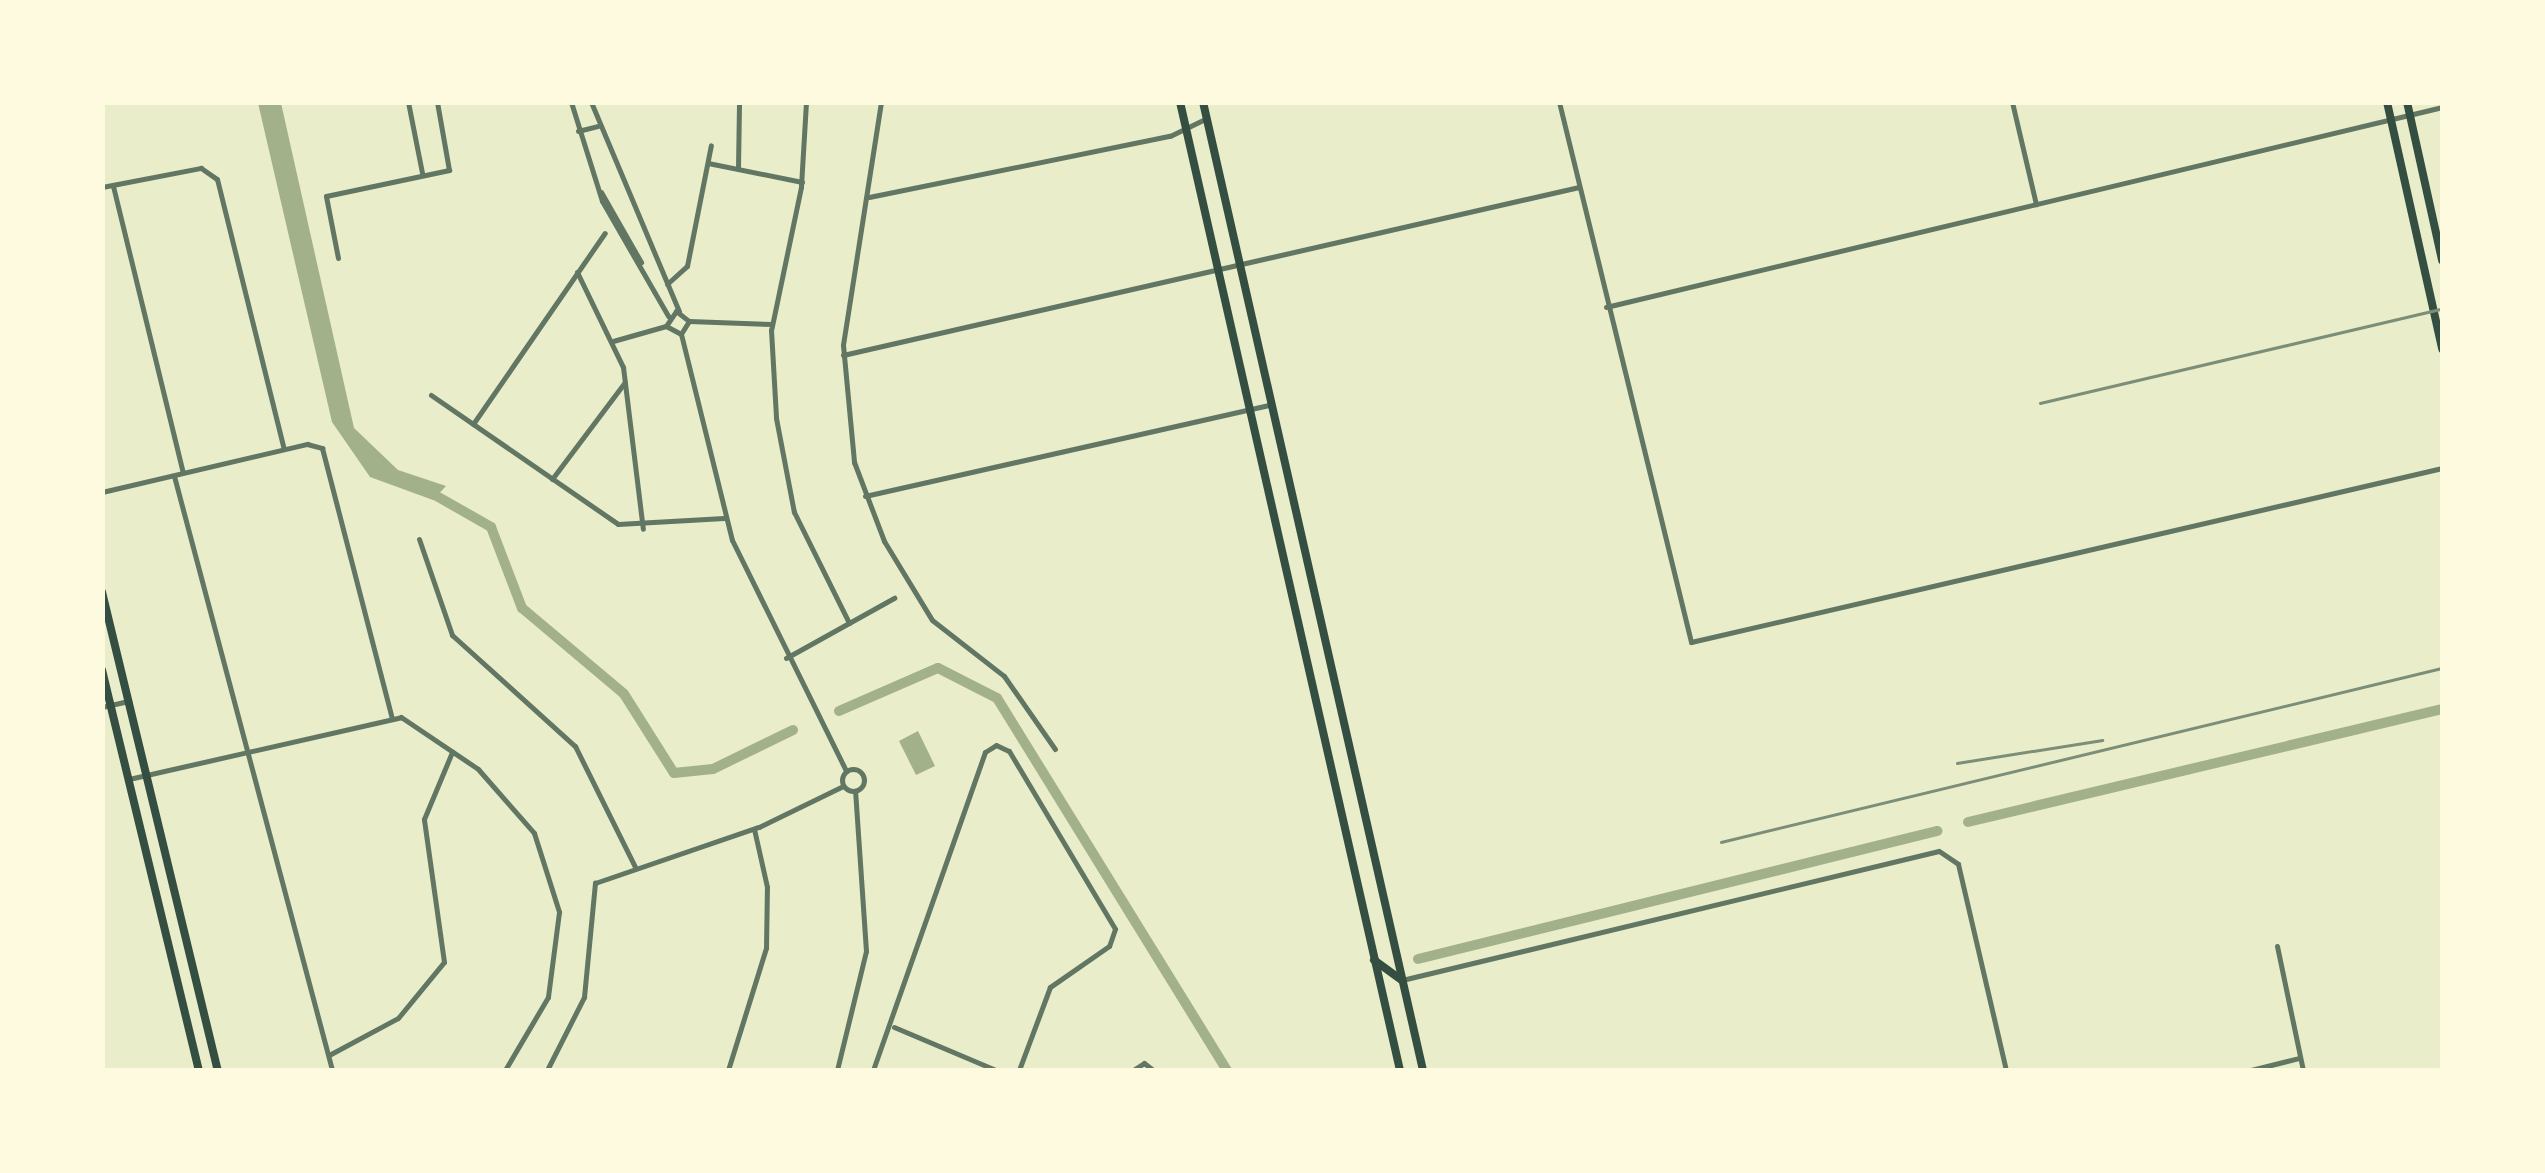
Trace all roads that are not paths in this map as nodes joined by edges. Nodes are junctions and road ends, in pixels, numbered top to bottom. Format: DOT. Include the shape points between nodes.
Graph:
graph roads {
  1 [pos="408,102"];
  2 [pos="437,102"];
  3 [pos="570,102"];
  4 [pos="591,102"];
  5 [pos="739,102"];
  6 [pos="806,102"];
  7 [pos="881,102"];
  8 [pos="1180,102"];
  9 [pos="1203,102"];
  10 [pos="1559,102"];
  11 [pos="2012,102"];
  12 [pos="2387,102"];
  13 [pos="2407,102"];
  14 [pos="2442,107"];
  15 [pos="2410,115"];
  16 [pos="1206,119"];
  17 [pos="2391,120"];
  18 [pos="598,126"];
  19 [pos="1186,128"];
  20 [pos="578,132"];
  21 [pos="711,145"];
  22 [pos="708,162"];
  23 [pos="738,168"];
  24 [pos="422,174"];
  25 [pos="802,182"];
  26 [pos="113,186"];
  27 [pos="1579,187"];
  28 [pos="102,188"];
  29 [pos="601,192"];
  30 [pos="868,197"];
  31 [pos="2036,204"];
  32 [pos="605,233"];
  33 [pos="646,239"];
  34 [pos="633,245"];
  35 [pos="338,258"];
  36 [pos="2442,260"];
  37 [pos="1237,265"];
  38 [pos="642,266"];
  39 [pos="1215,270"];
  40 [pos="578,272"];
  41 [pos="667,284"];
  42 [pos="1606,307"];
  43 [pos="679,311"];
  44 [pos="668,316"];
  45 [pos="689,321"];
  46 [pos="772,324"];
  47 [pos="666,326"];
  48 [pos="681,334"];
  49 [pos="613,341"];
  50 [pos="2442,349"];
  51 [pos="842,355"];
  52 [pos="625,382"];
  53 [pos="431,396"];
  54 [pos="1269,405"];
  55 [pos="1247,410"];
  56 [pos="473,424"];
  57 [pos="284,449"];
  58 [pos="2442,468"];
  59 [pos="183,473"];
  60 [pos="174,476"];
  61 [pos="552,479"];
  62 [pos="102,492"];
  63 [pos="864,496"];
  64 [pos="724,518"];
  65 [pos="643,529"];
  66 [pos="419,539"];
  67 [pos="102,592"];
  68 [pos="894,598"];
  69 [pos="849,623"];
  70 [pos="786,658"];
  71 [pos="102,670"];
  72 [pos="129,701"];
  73 [pos="107,706"];
  74 [pos="392,718"];
  75 [pos="1347,746"];
  76 [pos="1055,749"];
  77 [pos="1326,750"];
  78 [pos="247,752"];
  79 [pos="452,752"];
  80 [pos="846,771"];
  81 [pos="147,776"];
  82 [pos="129,779"];
  83 [pos="843,786"];
  84 [pos="854,792"];
  85 [pos="754,828"];
  86 [pos="635,867"];
  87 [pos="2277,946"];
  88 [pos="1374,960"];
  89 [pos="1402,980"];
  90 [pos="894,1027"];
  91 [pos="328,1055"];
  92 [pos="2299,1058"];
  93 [pos="200,1070"];
  94 [pos="218,1070"];
  95 [pos="332,1070"];
  96 [pos="505,1070"];
  97 [pos="547,1070"];
  98 [pos="728,1070"];
  99 [pos="836,1070"];
  100 [pos="873,1070"];
  101 [pos="996,1070"];
  102 [pos="1019,1070"];
  103 [pos="1133,1070"];
  104 [pos="1153,1070"];
  105 [pos="1400,1070"];
  106 [pos="1423,1070"];
  107 [pos="2006,1070"];
  108 [pos="2251,1070"];
  109 [pos="2303,1070"];
  1 -- 24 [label="street"];
  2 -- 24 [label="street" via="449,170"];
  3 -- 20 [label="street"];
  4 -- 18 [label="street"];
  5 -- 23 [label="street"];
  6 -- 25 [label="street"];
  7 -- 30 [label="street"];
  8 -- 19 [label="main road"];
  9 -- 16 [label="main road"];
  10 -- 27 [label="street"];
  11 -- 31 [label="street"];
  12 -- 17 [label="main road"];
  13 -- 15 [label="main road"];
  14 -- 15 [label="street"];
  15 -- 17 [label="street"];
  15 -- 36 [label="main road"];
  16 -- 19 [label="street"];
  16 -- 37 [label="main road"];
  17 -- 31 [label="street"];
  17 -- 50 [label="main road"];
  18 -- 20 [label="street"];
  18 -- 33 [label="street"];
  19 -- 30 [label="street"];
  19 -- 39 [label="main road"];
  20 -- 29 [label="street"];
  21 -- 22 [label="street"];
  22 -- 23 [label="street"];
  22 -- 41 [label="street" via="687,266"];
  23 -- 25 [label="street"];
  24 -- 35 [label="street" via="326,196"];
  25 -- 46 [label="street"];
  26 -- 28 [label="street"];
  26 -- 57 [label="street" via="210,171"];
  26 -- 59 [label="street"];
  27 -- 37 [label="street"];
  27 -- 42 [label="street"];
  29 -- 34 [label="street"];
  29 -- 38 [label="street"];
  30 -- 51 [label="street"];
  31 -- 42 [label="street"];
  32 -- 40 [label="street"];
  33 -- 34 [label="street"];
  33 -- 41 [label="street"];
  34 -- 38 [label="street"];
  37 -- 39 [label="street"];
  37 -- 54 [label="main road"];
  38 -- 44 [label="street"];
  39 -- 51 [label="street"];
  39 -- 55 [label="main road"];
  40 -- 49 [label="street"];
  40 -- 56 [label="street"];
  41 -- 43 [label="street"];
  42 -- 58 [label="street" via="1691,642"];
  43 -- 44 [label="street"];
  43 -- 45 [label="street"];
  44 -- 47 [label="street"];
  45 -- 46 [label="street"];
  45 -- 48 [label="street"];
  46 -- 69 [label="street" via="792,505"];
  47 -- 48 [label="street"];
  47 -- 49 [label="street"];
  48 -- 64 [label="street"];
  49 -- 52 [label="street"];
  51 -- 63 [label="street" via="847,434"];
  52 -- 61 [label="street"];
  52 -- 65 [label="street"];
  53 -- 56 [label="street"];
  54 -- 55 [label="street"];
  54 -- 75 [label="main road"];
  55 -- 63 [label="street"];
  55 -- 77 [label="main road"];
  56 -- 61 [label="street"];
  57 -- 59 [label="street"];
  57 -- 74 [label="street" via="320,447"];
  59 -- 60 [label="street"];
  60 -- 62 [label="street"];
  60 -- 78 [label="street"];
  61 -- 65 [label="street" via="618,524"];
  63 -- 76 [label="street" via="932,620 1004,676"];
  64 -- 65 [label="street"];
  64 -- 70 [label="street"];
  66 -- 86 [label="street" via="452,636 575,746"];
  67 -- 72 [label="main road"];
  68 -- 69 [label="street"];
  69 -- 70 [label="street"];
  70 -- 80 [label="street"];
  71 -- 73 [label="main road"];
  72 -- 73 [label="street"];
  72 -- 81 [label="main road"];
  73 -- 82 [label="main road"];
  74 -- 78 [label="street"];
  74 -- 79 [label="street" via="416,722"];
  75 -- 77 [label="main road"];
  75 -- 89 [label="main road"];
  77 -- 88 [label="main road"];
  78 -- 81 [label="street"];
  78 -- 91 [label="street"];
  79 -- 91 [label="street" via="424,819 444,962 407,1011"];
  79 -- 96 [label="street" via="521,812 558,903 548,997"];
  80 -- 83 [label="street"];
  80 -- 84 [label="street" via="864,776"];
  81 -- 82 [label="street"];
  81 -- 94 [label="main road"];
  82 -- 93 [label="main road"];
  83 -- 84 [label="street"];
  83 -- 85 [label="street"];
  84 -- 99 [label="street" via="865,960"];
  85 -- 86 [label="street"];
  85 -- 98 [label="street" via="767,887 766,948"];
  86 -- 97 [label="street" via="592,888 586,989"];
  87 -- 92 [label="street"];
  88 -- 89 [label="main road"];
  88 -- 105 [label="main road"];
  89 -- 106 [label="main road"];
  89 -- 107 [label="street" via="1948,853 1965,896"];
  90 -- 100 [label="street"];
  90 -- 101 [label="street"];
  90 -- 102 [label="street" via="985,752 996,745 1008,751 1116,929 1108,946 1050,987"];
  91 -- 95 [label="street"];
  92 -- 108 [label="street"];
  92 -- 109 [label="street"];
  103 -- 104 [label="street" via="1144,1064"];
}
